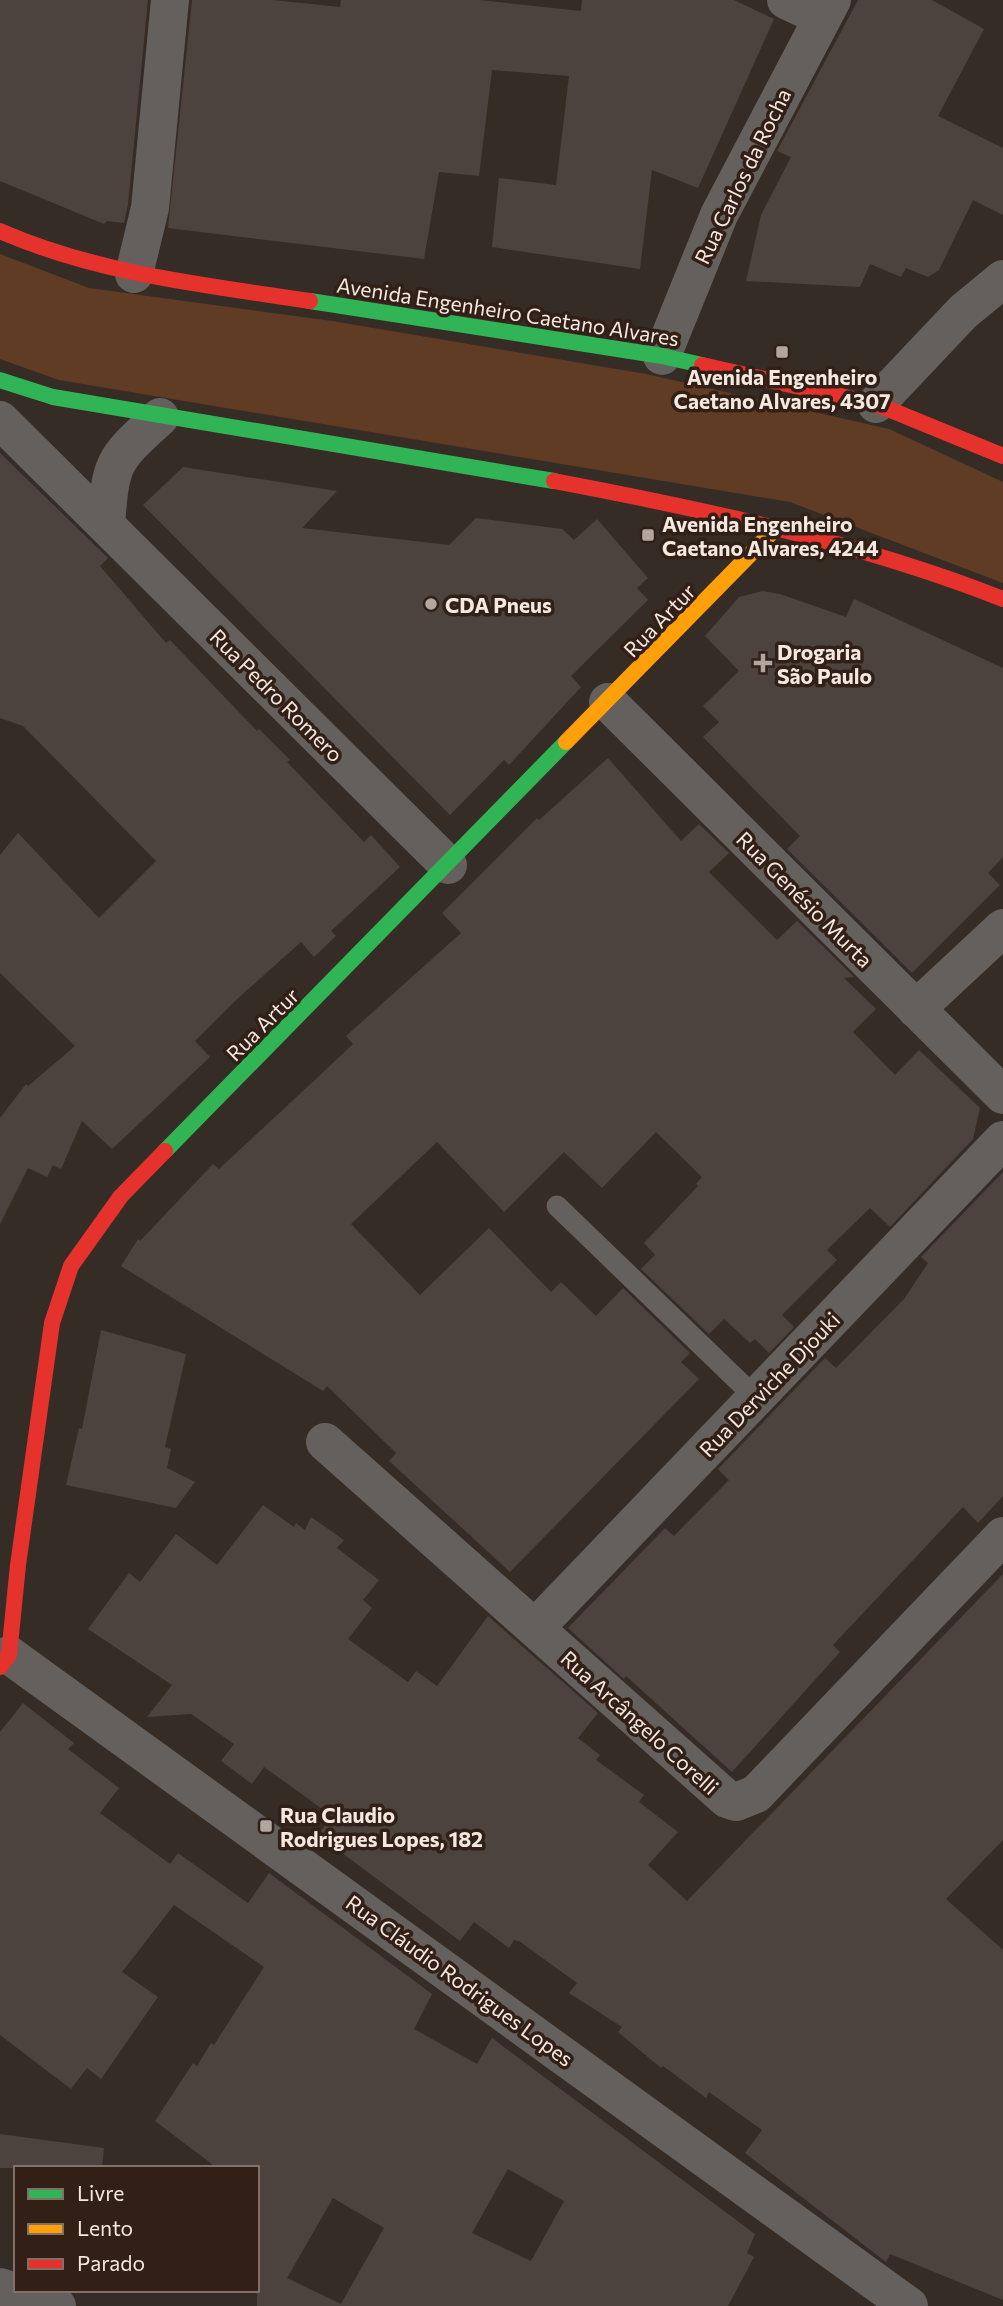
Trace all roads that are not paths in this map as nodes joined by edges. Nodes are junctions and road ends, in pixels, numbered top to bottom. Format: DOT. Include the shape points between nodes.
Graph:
graph roads {
  1 [pos="170,0"];
  2 [pos="786,0"];
  3 [pos="827,8"];
  4 [pos="0,231"];
  5 [pos="134,274"];
  6 [pos="1003,279"];
  7 [pos="662,356"];
  8 [pos="0,380"];
  9 [pos="876,404"];
  10 [pos="160,417"];
  11 [pos="0,419"];
  12 [pos="1003,456"];
  13 [pos="106,524"];
  14 [pos="778,526"];
  15 [pos="1003,599"];
  16 [pos="608,702"];
  17 [pos="448,865"];
  18 [pos="1003,928"];
  19 [pos="916,1010"];
  20 [pos="1003,1095"];
  21 [pos="1003,1140"];
  22 [pos="557,1206"];
  23 [pos="755,1398"];
  24 [pos="326,1442"];
  25 [pos="1003,1536"];
  26 [pos="535,1628"];
  27 [pos="5,1661"];
  28 [pos="15,2292"];
  29 [pos="57,2306"];
  30 [pos="909,2306"];
  1 -- 5 [label="street" via="150,208"];
  2 -- 3 [label="street"];
  3 -- 7 [label="street, Rua Carlos da Rocha" via="719,215"];
  4 -- 5 [label="main road, Avenida Engenheiro Caetano Alvares" via="41,249"];
  5 -- 7 [label="main road, Avenida Engenheiro Caetano Alvares"];
  6 -- 9 [label="street" via="962,312"];
  7 -- 9 [label="main road, Avenida Engenheiro Caetano Alvares"];
  8 -- 10 [label="main road" via="53,397"];
  9 -- 12 [label="main road, Avenida Engenheiro Caetano Alvares"];
  10 -- 13 [label="street" via="116,462"];
  10 -- 14 [label="main road" via="517,474"];
  11 -- 13 [label="street, Rua Pedro Romero"];
  13 -- 17 [label="street, Rua Pedro Romero"];
  14 -- 15 [label="main road"];
  14 -- 16 [label="main road, Rua Artur"];
  16 -- 17 [label="main road, Rua Artur"];
  16 -- 19 [label="street, Rua Genésio Murta"];
  17 -- 27 [label="main road, Rua Artur" via="121,1196 71,1266 52,1323"];
  18 -- 19 [label="street"];
  19 -- 20 [label="street, Rua Genésio Murta"];
  21 -- 23 [label="street, Rua Derviche Djouki"];
  22 -- 23 [label="lane"];
  23 -- 26 [label="street, Rua Derviche Djouki"];
  24 -- 26 [label="street, Rua Arcângelo Corelli"];
  25 -- 26 [label="street, Rua Arcângelo Corelli" via="756,1794 736,1802 727,1799"];
  27 -- 30 [label="street, Rua Cláudio Rodrigues Lopes"];
  28 -- 29 [label="street"];
}
